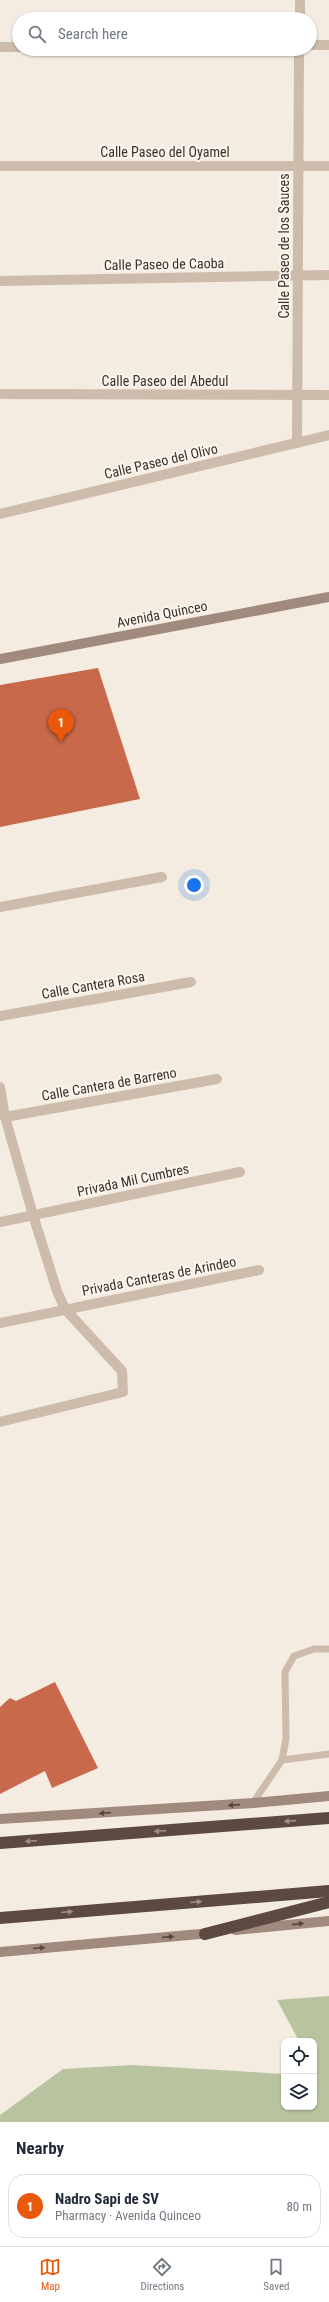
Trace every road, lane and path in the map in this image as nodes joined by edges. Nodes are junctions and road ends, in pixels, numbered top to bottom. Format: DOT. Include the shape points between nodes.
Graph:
graph roads {
  1 [pos="300,0"];
  2 [pos="300,12"];
  3 [pos="317,45"];
  4 [pos="329,45"];
  5 [pos="0,47"];
  6 [pos="12,47"];
  7 [pos="299,56"];
  8 [pos="0,166"];
  9 [pos="298,166"];
  10 [pos="329,166"];
  11 [pos="298,275"];
  12 [pos="329,275"];
  13 [pos="0,281"];
  14 [pos="0,394"];
  15 [pos="329,395"];
  16 [pos="297,396"];
  17 [pos="329,435"];
  18 [pos="297,443"];
  19 [pos="0,514"];
  20 [pos="329,597"];
  21 [pos="0,659"];
  22 [pos="162,877"];
  23 [pos="0,907"];
  24 [pos="191,982"];
  25 [pos="0,1016"];
  26 [pos="218,1079"];
  27 [pos="0,1087"];
  28 [pos="5,1117"];
  29 [pos="240,1172"];
  30 [pos="33,1215"];
  31 [pos="0,1222"];
  32 [pos="259,1270"];
  33 [pos="66,1309"];
  34 [pos="0,1323"];
  35 [pos="0,1422"];
  36 [pos="329,1649"];
  37 [pos="329,1754"];
  38 [pos="282,1760"];
  39 [pos="329,1796"];
  40 [pos="253,1804"];
  41 [pos="329,1818"];
  42 [pos="0,1820"];
  43 [pos="0,1843"];
  44 [pos="329,1891"];
  45 [pos="329,1902"];
  46 [pos="0,1918"];
  47 [pos="329,1921"];
  48 [pos="205,1934"];
  49 [pos="0,1952"];
  1 -- 2 [label="street"];
  3 -- 4 [label="street"];
  5 -- 6 [label="street"];
  7 -- 9 [label="street, Calle Paseo de los Sauces"];
  8 -- 9 [label="street, Calle Paseo del Oyamel"];
  9 -- 10 [label="street, Calle Paseo del Oyamel"];
  9 -- 11 [label="street, Calle Paseo de los Sauces"];
  11 -- 12 [label="street, Calle Paseo de Caoba"];
  11 -- 13 [label="street, Calle Paseo de Caoba"];
  11 -- 16 [label="street, Calle Paseo de los Sauces"];
  14 -- 16 [label="street, Calle Paseo del Abedul"];
  15 -- 16 [label="street, Calle Paseo del Abedul"];
  16 -- 18 [label="street, Calle Paseo de los Sauces"];
  17 -- 18 [label="street, Calle Paseo del Olivo"];
  18 -- 19 [label="street, Calle Paseo del Olivo"];
  20 -- 21 [label="main road, Avenida Quinceo"];
  22 -- 23 [label="street"];
  24 -- 25 [label="street, Calle Cantera Rosa"];
  26 -- 28 [label="street, Calle Cantera de Barreno"];
  27 -- 28 [label="street"];
  28 -- 30 [label="street"];
  29 -- 30 [label="street, Privada Mil Cumbres"];
  30 -- 31 [label="street, Privada Mil Cumbres"];
  30 -- 33 [label="street" via="57,1291"];
  32 -- 33 [label="street, Privada Canteras de Arindeo"];
  33 -- 34 [label="street, Privada Canteras de Arindeo"];
  33 -- 35 [label="street" via="122,1371 123,1392"];
  36 -- 38 [label="lane" via="314,1649 294,1656 286,1672 286,1739"];
  37 -- 38 [label="lane"];
  38 -- 40 [label="lane"];
  39 -- 40 [label="main road"];
  40 -- 42 [label="main road, one-way"];
  41 -- 43 [label="highway, one-way"];
  46 -- 44 [label="highway, one-way"];
  45 -- 48 [label="highway"];
  48 -- 47 [label="main road, one-way"];
  49 -- 48 [label="main road, one-way"];
}
